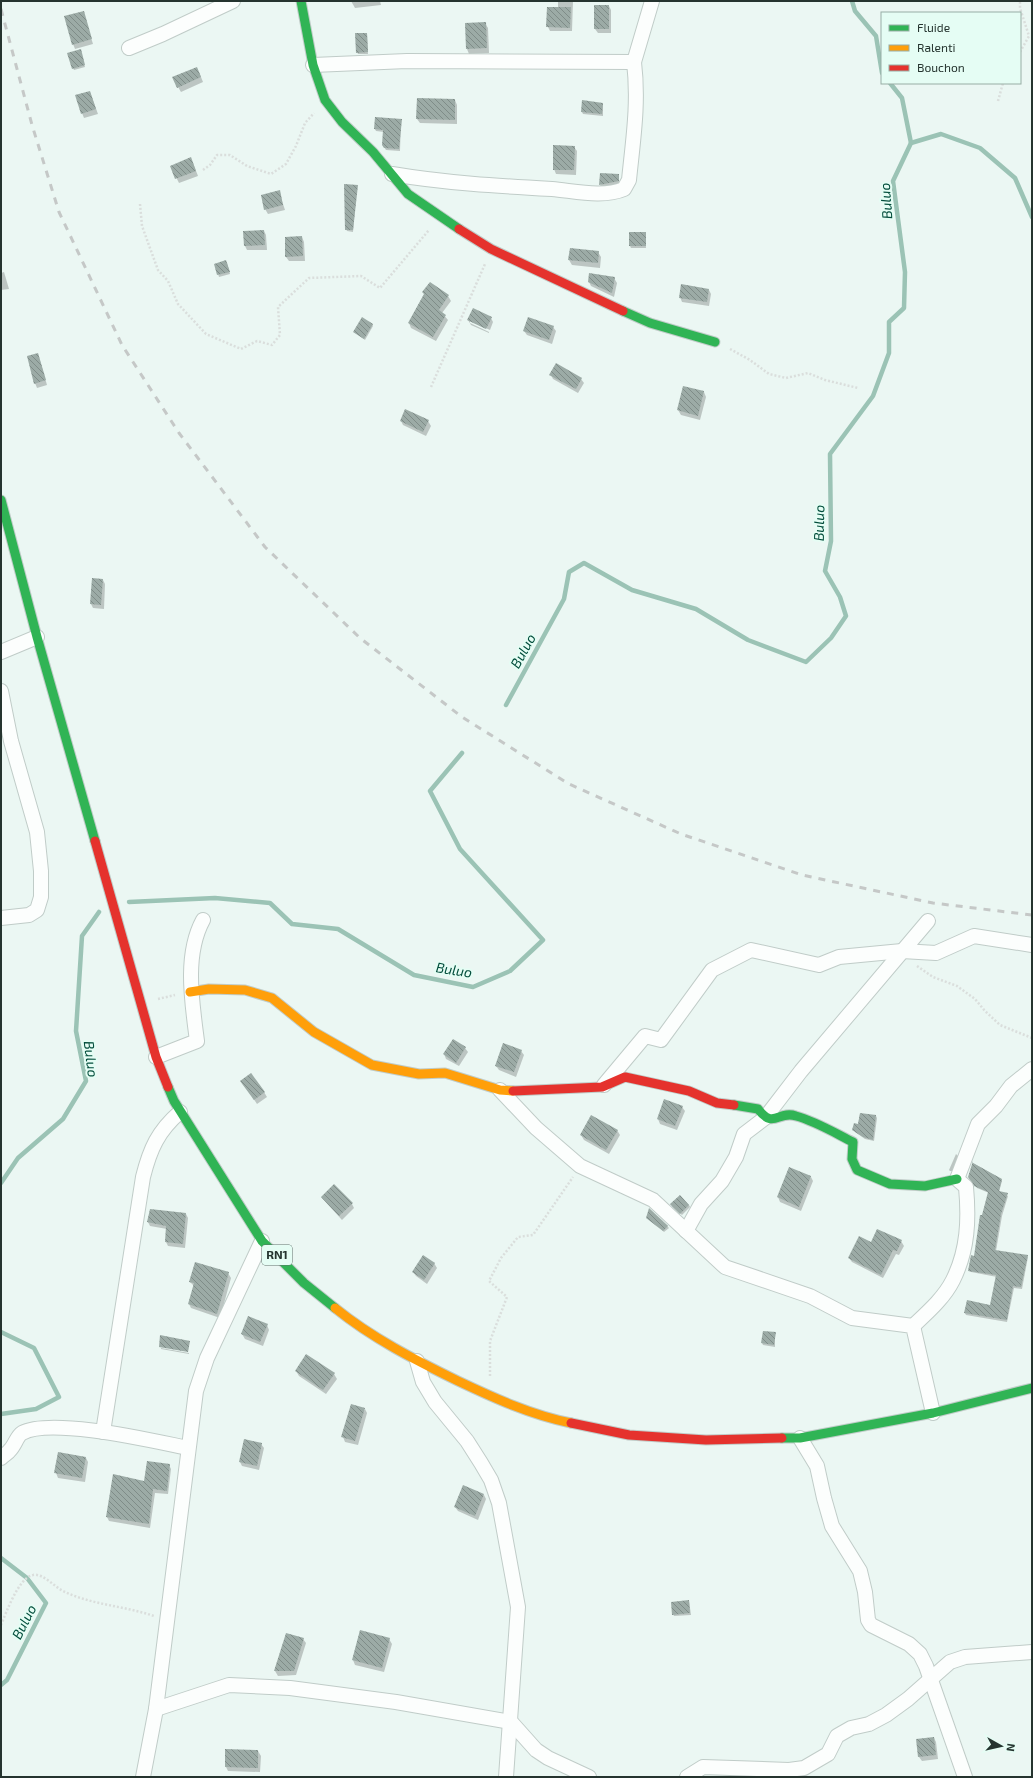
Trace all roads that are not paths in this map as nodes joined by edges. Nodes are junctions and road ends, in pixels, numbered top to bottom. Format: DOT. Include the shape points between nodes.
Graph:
graph roads {
  1 [pos="233,1"];
  2 [pos="301,1"];
  3 [pos="652,1"];
  4 [pos="129,48"];
  5 [pos="634,62"];
  6 [pos="313,65"];
  7 [pos="392,174"];
  8 [pos="715,342"];
  9 [pos="1,500"];
  10 [pos="37,638"];
  11 [pos="1,652"];
  12 [pos="1,691"];
  13 [pos="1,918"];
  14 [pos="203,920"];
  15 [pos="928,921"];
  16 [pos="1032,945"];
  17 [pos="902,951"];
  18 [pos="190,992"];
  19 [pos="156,1057"];
  20 [pos="1032,1069"];
  21 [pos="602,1087"];
  22 [pos="500,1090"];
  23 [pos="180,1112"];
  24 [pos="765,1118"];
  25 [pos="957,1179"];
  26 [pos="686,1231"];
  27 [pos="262,1241"];
  28 [pos="914,1326"];
  29 [pos="417,1361"];
  30 [pos="1032,1388"];
  31 [pos="933,1413"];
  32 [pos="103,1432"];
  33 [pos="800,1438"];
  34 [pos="188,1448"];
  35 [pos="1,1458"];
  36 [pos="1032,1652"];
  37 [pos="930,1678"];
  38 [pos="156,1708"];
  39 [pos="511,1722"];
  40 [pos="144,1777"];
  41 [pos="506,1777"];
  42 [pos="589,1777"];
  43 [pos="687,1777"];
  44 [pos="965,1777"];
  1 -- 4 [label="street"];
  2 -- 6 [label="main road"];
  3 -- 5 [label="street"];
  5 -- 6 [label="street" via="406,61"];
  5 -- 7 [label="street" via="637,91 635,118 629,180 624,189 614,193 558,190 431,180"];
  6 -- 7 [label="main road" via="325,100 342,122"];
  7 -- 8 [label="main road" via="408,194 439,217 491,249 650,323"];
  9 -- 10 [label="main road, RN1"];
  10 -- 11 [label="street"];
  10 -- 19 [label="main road, RN1"];
  12 -- 13 [label="street" via="11,741 37,832 42,871 41,897 36,910 30,915"];
  14 -- 18 [label="street" via="195,934"];
  15 -- 17 [label="street"];
  16 -- 17 [label="street" via="974,936 936,953"];
  17 -- 21 [label="street" via="839,957 819,965 751,950 712,970 661,1040 645,1036"];
  17 -- 24 [label="street"];
  18 -- 19 [label="street" via="197,1041"];
  18 -- 22 [label="main road" via="209,989 245,990 272,998 314,1032 372,1065 419,1074 445,1073"];
  19 -- 23 [label="main road, RN1"];
  20 -- 25 [label="street" via="1011,1086 978,1124"];
  21 -- 22 [label="main road" via="523,1092"];
  21 -- 24 [label="main road" via="626,1077 689,1091 716,1103 758,1109"];
  22 -- 26 [label="street" via="536,1128 580,1166 653,1200"];
  23 -- 27 [label="main road, RN1"];
  23 -- 32 [label="street" via="167,1123 157,1138 149,1154 143,1177"];
  24 -- 25 [label="main road" via="773,1120 795,1115 853,1142 852,1159 857,1170 890,1184 925,1186"];
  24 -- 26 [label="street" via="744,1134 736,1157 722,1181 702,1204"];
  25 -- 28 [label="street" via="966,1187 969,1215 966,1241 953,1280 938,1302"];
  26 -- 28 [label="street" via="724,1267 810,1296 852,1318"];
  27 -- 29 [label="main road, RN1" via="304,1283 349,1319"];
  27 -- 34 [label="street" via="207,1358 196,1391"];
  28 -- 31 [label="street"];
  29 -- 33 [label="main road, RN1" via="490,1396 546,1418 629,1435 706,1440"];
  29 -- 39 [label="street" via="423,1382 481,1463 491,1480 499,1503 518,1607"];
  30 -- 31 [label="main road, RN1"];
  31 -- 33 [label="main road, RN1"];
  32 -- 34 [label="street"];
  32 -- 35 [label="street" via="50,1428 28,1430 20,1434 10,1450"];
  33 -- 37 [label="street" via="817,1466 832,1526 860,1570 868,1620 874,1628 915,1648"];
  34 -- 38 [label="street"];
  36 -- 37 [label="street" via="958,1658"];
  37 -- 43 [label="street" via="886,1715 836,1736 828,1754 804,1768 789,1770 703,1767"];
  37 -- 44 [label="street"];
  38 -- 39 [label="street" via="229,1685 290,1688 396,1702"];
  38 -- 40 [label="street"];
  39 -- 41 [label="street"];
  39 -- 42 [label="street" via="536,1750"];
}
